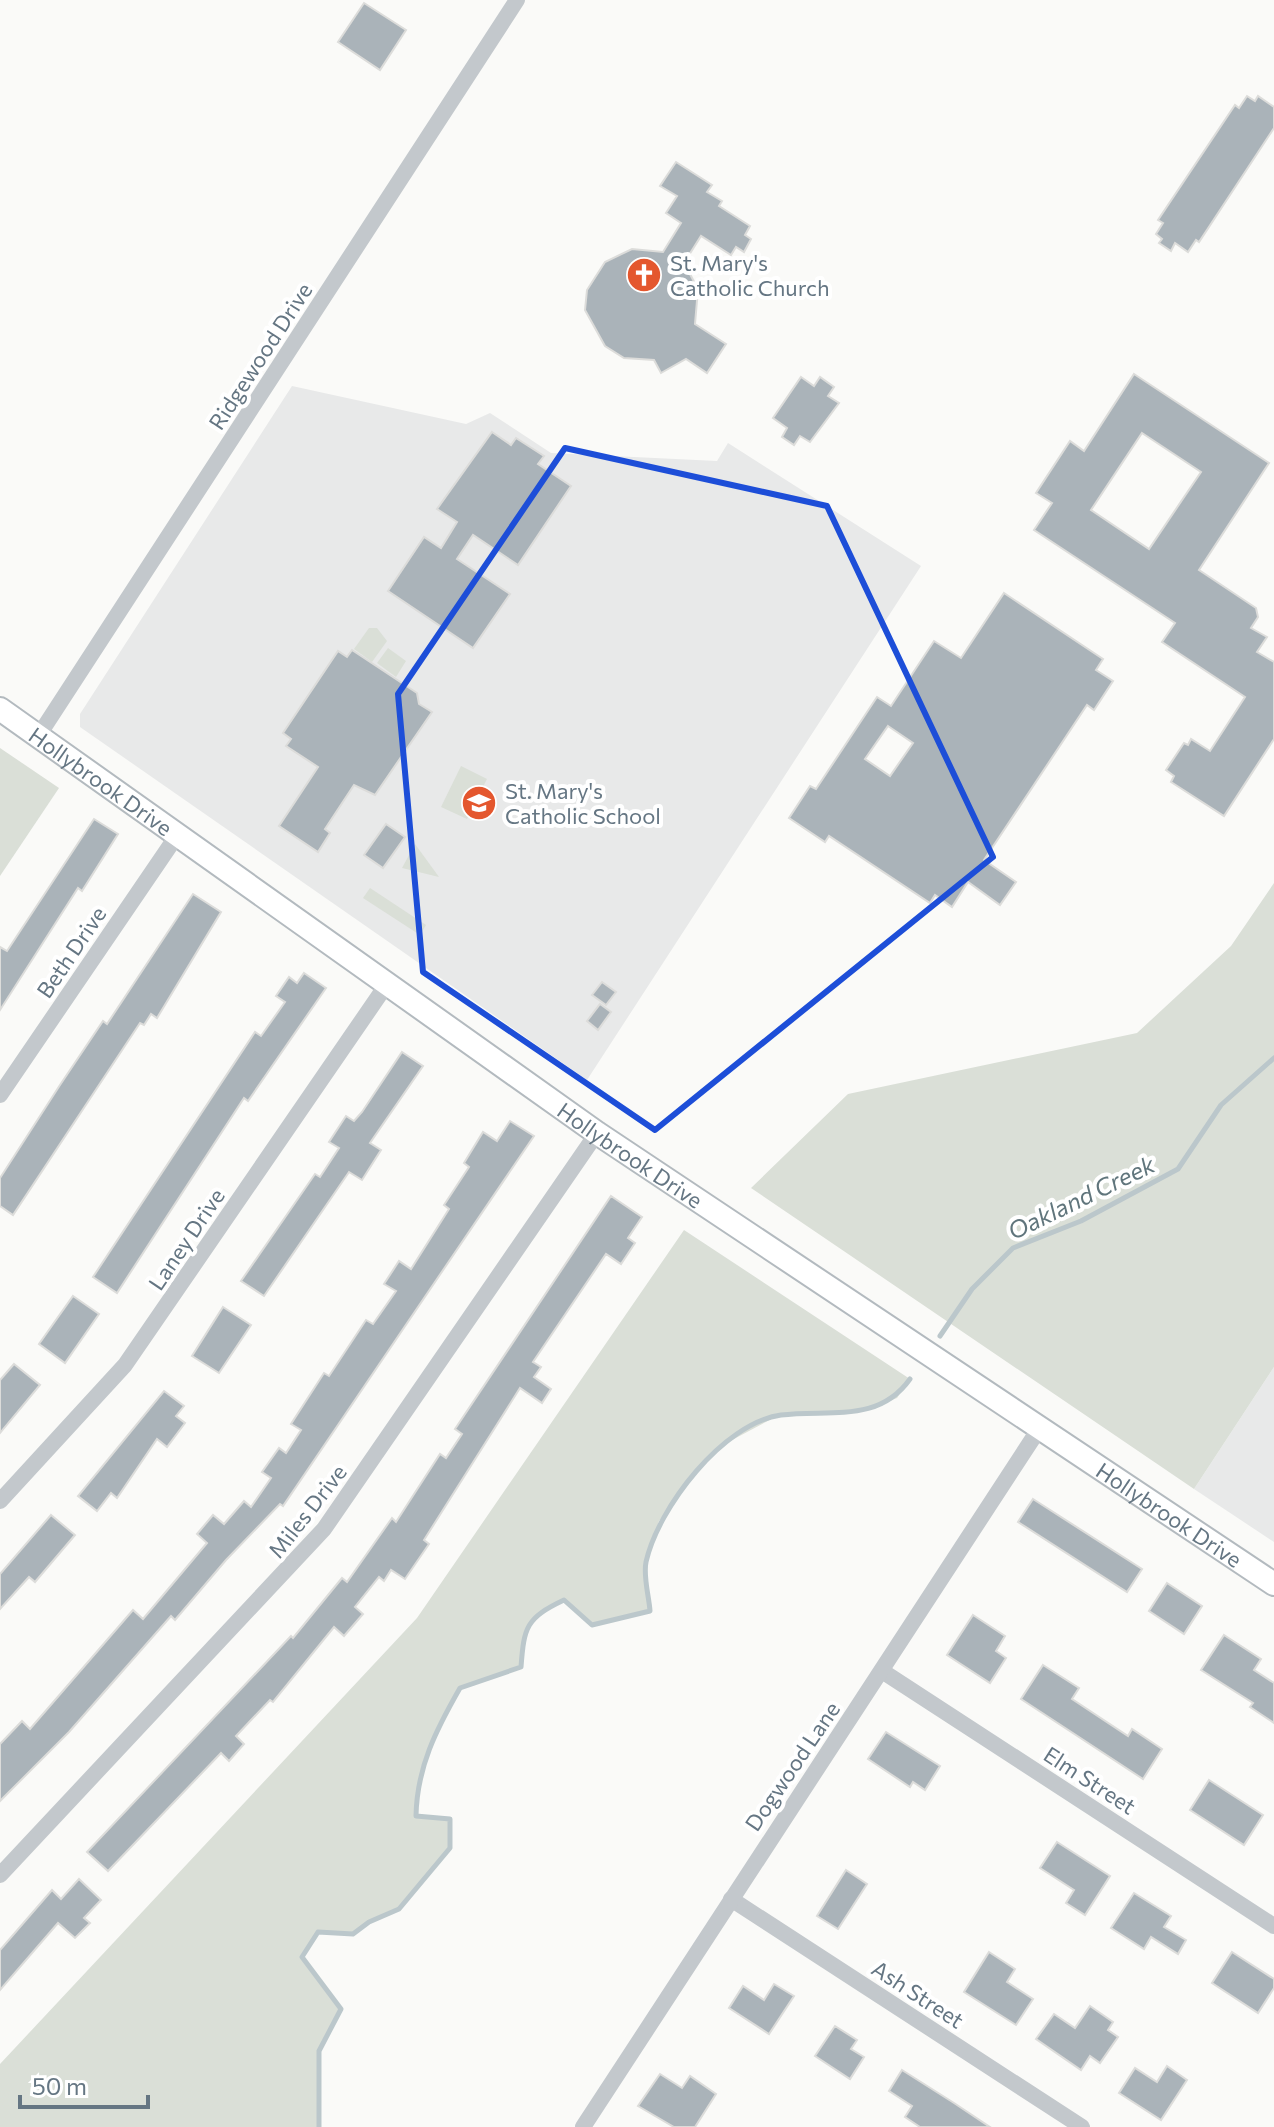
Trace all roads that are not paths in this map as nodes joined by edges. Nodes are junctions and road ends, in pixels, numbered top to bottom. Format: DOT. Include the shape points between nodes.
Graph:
graph roads {
  1 [pos="517,0"];
  2 [pos="0,709"];
  3 [pos="39,735"];
  4 [pos="178,834"];
  5 [pos="387,984"];
  6 [pos="0,1095"];
  7 [pos="597,1133"];
  8 [pos="1039,1429"];
  9 [pos="0,1501"];
  10 [pos="1274,1584"];
  11 [pos="882,1671"];
  12 [pos="0,1875"];
  13 [pos="731,1899"];
  14 [pos="1274,1926"];
  15 [pos="583,2127"];
  16 [pos="1082,2127"];
  1 -- 3 [label="street, Ridgewood Drive"];
  2 -- 3 [label="main road, Hollybrook Drive"];
  3 -- 4 [label="main road, Hollybrook Drive"];
  4 -- 5 [label="main road, Hollybrook Drive"];
  4 -- 6 [label="street, Beth Drive"];
  5 -- 7 [label="main road, Hollybrook Drive"];
  5 -- 9 [label="street, Laney Drive" via="132,1356"];
  7 -- 8 [label="main road, Hollybrook Drive"];
  7 -- 12 [label="street, Miles Drive" via="324,1529"];
  8 -- 10 [label="main road, Hollybrook Drive"];
  8 -- 11 [label="street, Dogwood Lane"];
  11 -- 13 [label="street, Dogwood Lane"];
  11 -- 14 [label="street, Elm Street"];
  13 -- 15 [label="street, Dogwood Lane"];
  13 -- 16 [label="street, Ash Street"];
}
